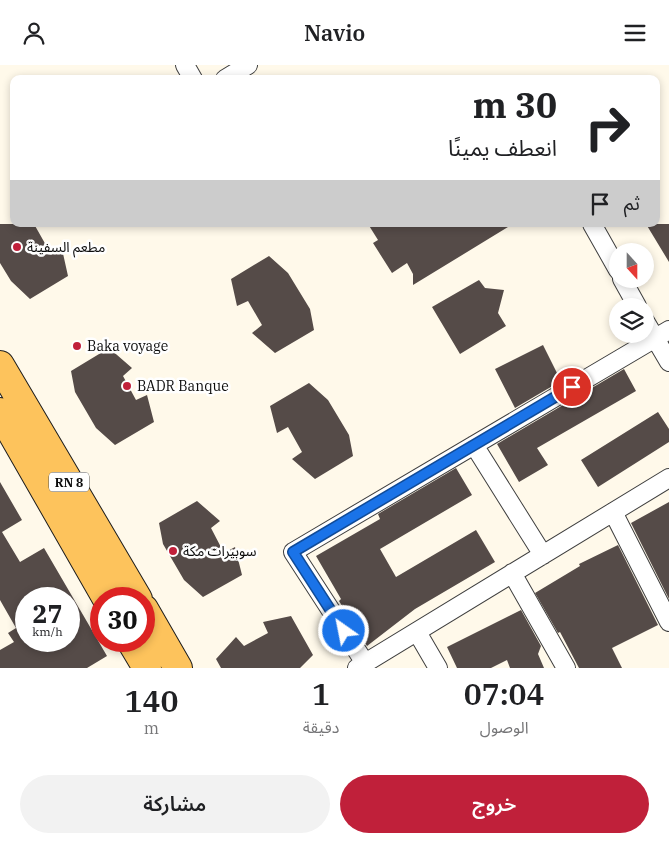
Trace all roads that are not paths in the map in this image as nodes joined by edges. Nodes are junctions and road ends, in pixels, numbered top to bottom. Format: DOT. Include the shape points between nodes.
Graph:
graph roads {
  1 [pos="248,65"];
  2 [pos="232,75"];
  3 [pos="594,227"];
  4 [pos="609,254"];
  5 [pos="662,334"];
  6 [pos="669,362"];
  7 [pos="0,365"];
  8 [pos="0,412"];
  9 [pos="474,445"];
  10 [pos="669,478"];
  11 [pos="613,512"];
  12 [pos="543,555"];
  13 [pos="512,573"];
  14 [pos="100,587"];
  15 [pos="131,587"];
  16 [pos="669,621"];
  17 [pos="155,628"];
  18 [pos="417,632"];
  19 [pos="138,652"];
  20 [pos="361,666"];
  21 [pos="147,668"];
  22 [pos="178,668"];
  23 [pos="438,668"];
  24 [pos="566,668"];
  1 -- 2 [label="street"];
  3 -- 4 [label="street"];
  5 -- 6 [label="street"];
  5 -- 9 [label="street"];
  7 -- 15 [label="main road, RN 8"];
  8 -- 14 [label="main road, RN 8"];
  9 -- 12 [label="street"];
  9 -- 20 [label="street" via="293,552"];
  10 -- 11 [label="street"];
  11 -- 12 [label="street"];
  11 -- 16 [label="street"];
  12 -- 13 [label="street"];
  13 -- 18 [label="street"];
  13 -- 24 [label="street"];
  17 -- 22 [label="main road"];
  18 -- 20 [label="street"];
  18 -- 23 [label="street"];
  19 -- 21 [label="main road"];
}
